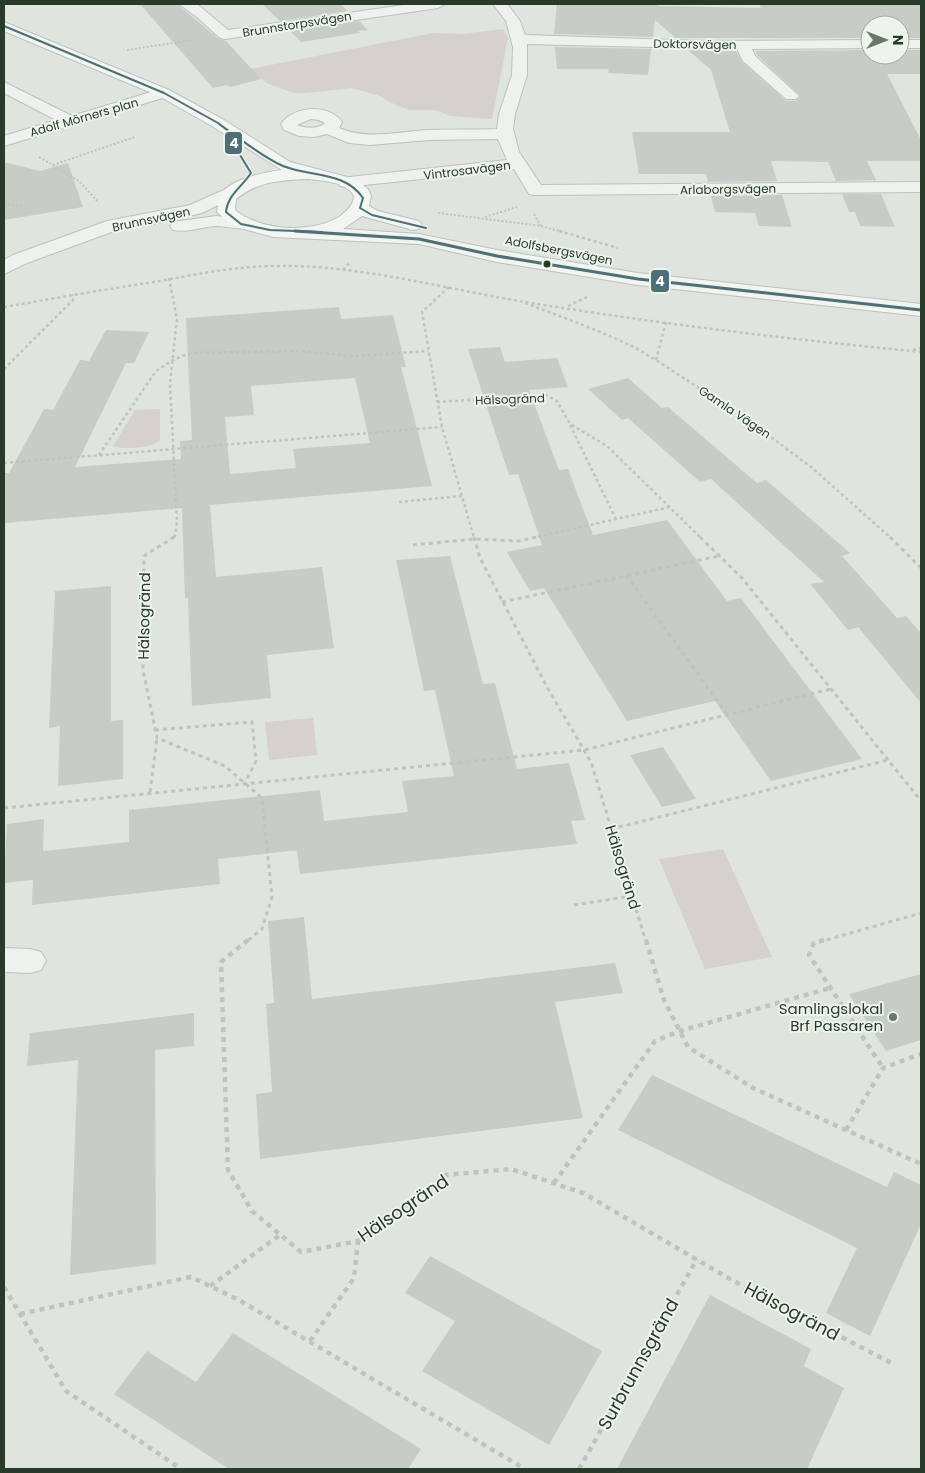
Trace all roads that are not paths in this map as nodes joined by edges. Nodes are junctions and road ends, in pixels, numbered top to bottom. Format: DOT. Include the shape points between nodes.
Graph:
graph roads {
  1 [pos="186,4"];
  2 [pos="357,4"];
  3 [pos="438,4"];
  4 [pos="500,4"];
  5 [pos="369,13"];
  6 [pos="4,26"];
  7 [pos="520,39"];
  8 [pos="742,44"];
  9 [pos="860,44"];
  10 [pos="4,88"];
  11 [pos="164,93"];
  12 [pos="791,96"];
  13 [pos="70,121"];
  14 [pos="328,129"];
  15 [pos="231,133"];
  16 [pos="506,134"];
  17 [pos="4,141"];
  18 [pos="517,164"];
  19 [pos="418,176"];
  20 [pos="338,180"];
  21 [pos="240,187"];
  22 [pos="921,187"];
  23 [pos="362,203"];
  24 [pos="241,224"];
  25 [pos="309,232"];
  26 [pos="489,237"];
  27 [pos="66,243"];
  28 [pos="541,245"];
  29 [pos="4,268"];
  30 [pos="759,291"];
  31 [pos="921,310"];
  1 -- 5 [label="street, Brunnstorpsvägen" via="202,12 225,35"];
  2 -- 5 [label="street, Brunnstorpsvägen"];
  3 -- 5 [label="street, Brunnstorpsvägen"];
  4 -- 7 [label="street" via="514,19"];
  6 -- 11 [label="main road"];
  7 -- 8 [label="street, Doktorsvägen"];
  7 -- 16 [label="street" via="520,77 506,118"];
  8 -- 9 [label="street, Doktorsvägen"];
  8 -- 12 [label="street" via="748,58"];
  10 -- 13 [label="street"];
  11 -- 13 [label="street, Adolf Mörners plan"];
  11 -- 15 [label="main road"];
  13 -- 17 [label="street, Adolf Mörners plan"];
  14 -- 16 [label="street" via="349,138 370,140"];
  15 -- 20 [label="main road" via="284,166"];
  15 -- 21 [label="main road" via="233,146 251,173"];
  16 -- 18 [label="street"];
  18 -- 19 [label="street, Vintrosavägen"];
  18 -- 22 [label="street, Arlaborgsvägen" via="535,190"];
  19 -- 20 [label="street, Vintrosavägen"];
  19 -- 23 [label="street, Vintrosavägen"];
  20 -- 21 [label="main road" via="308,174 283,175"];
  20 -- 23 [label="main road" via="359,189"];
  21 -- 24 [label="main road" via="228,197 226,212"];
  21 -- 27 [label="street, Brunnsvägen" via="196,209 113,225"];
  23 -- 25 [label="main road" via="350,218 324,230"];
  23 -- 26 [label="main road, Adolfsbergsvägen" via="372,215"];
  24 -- 25 [label="main road, Adolfsbergsvägen" via="270,230"];
  24 -- 27 [label="street, Brunnsvägen" via="216,222"];
  25 -- 30 [label="main road, Adolfsbergsvägen" via="420,239 496,256 638,279"];
  27 -- 29 [label="street, Brunnsvägen"];
  28 -- 30 [label="main road, Adolfsbergsvägen"];
  30 -- 31 [label="main road, Adolfsbergsvägen"];
}
